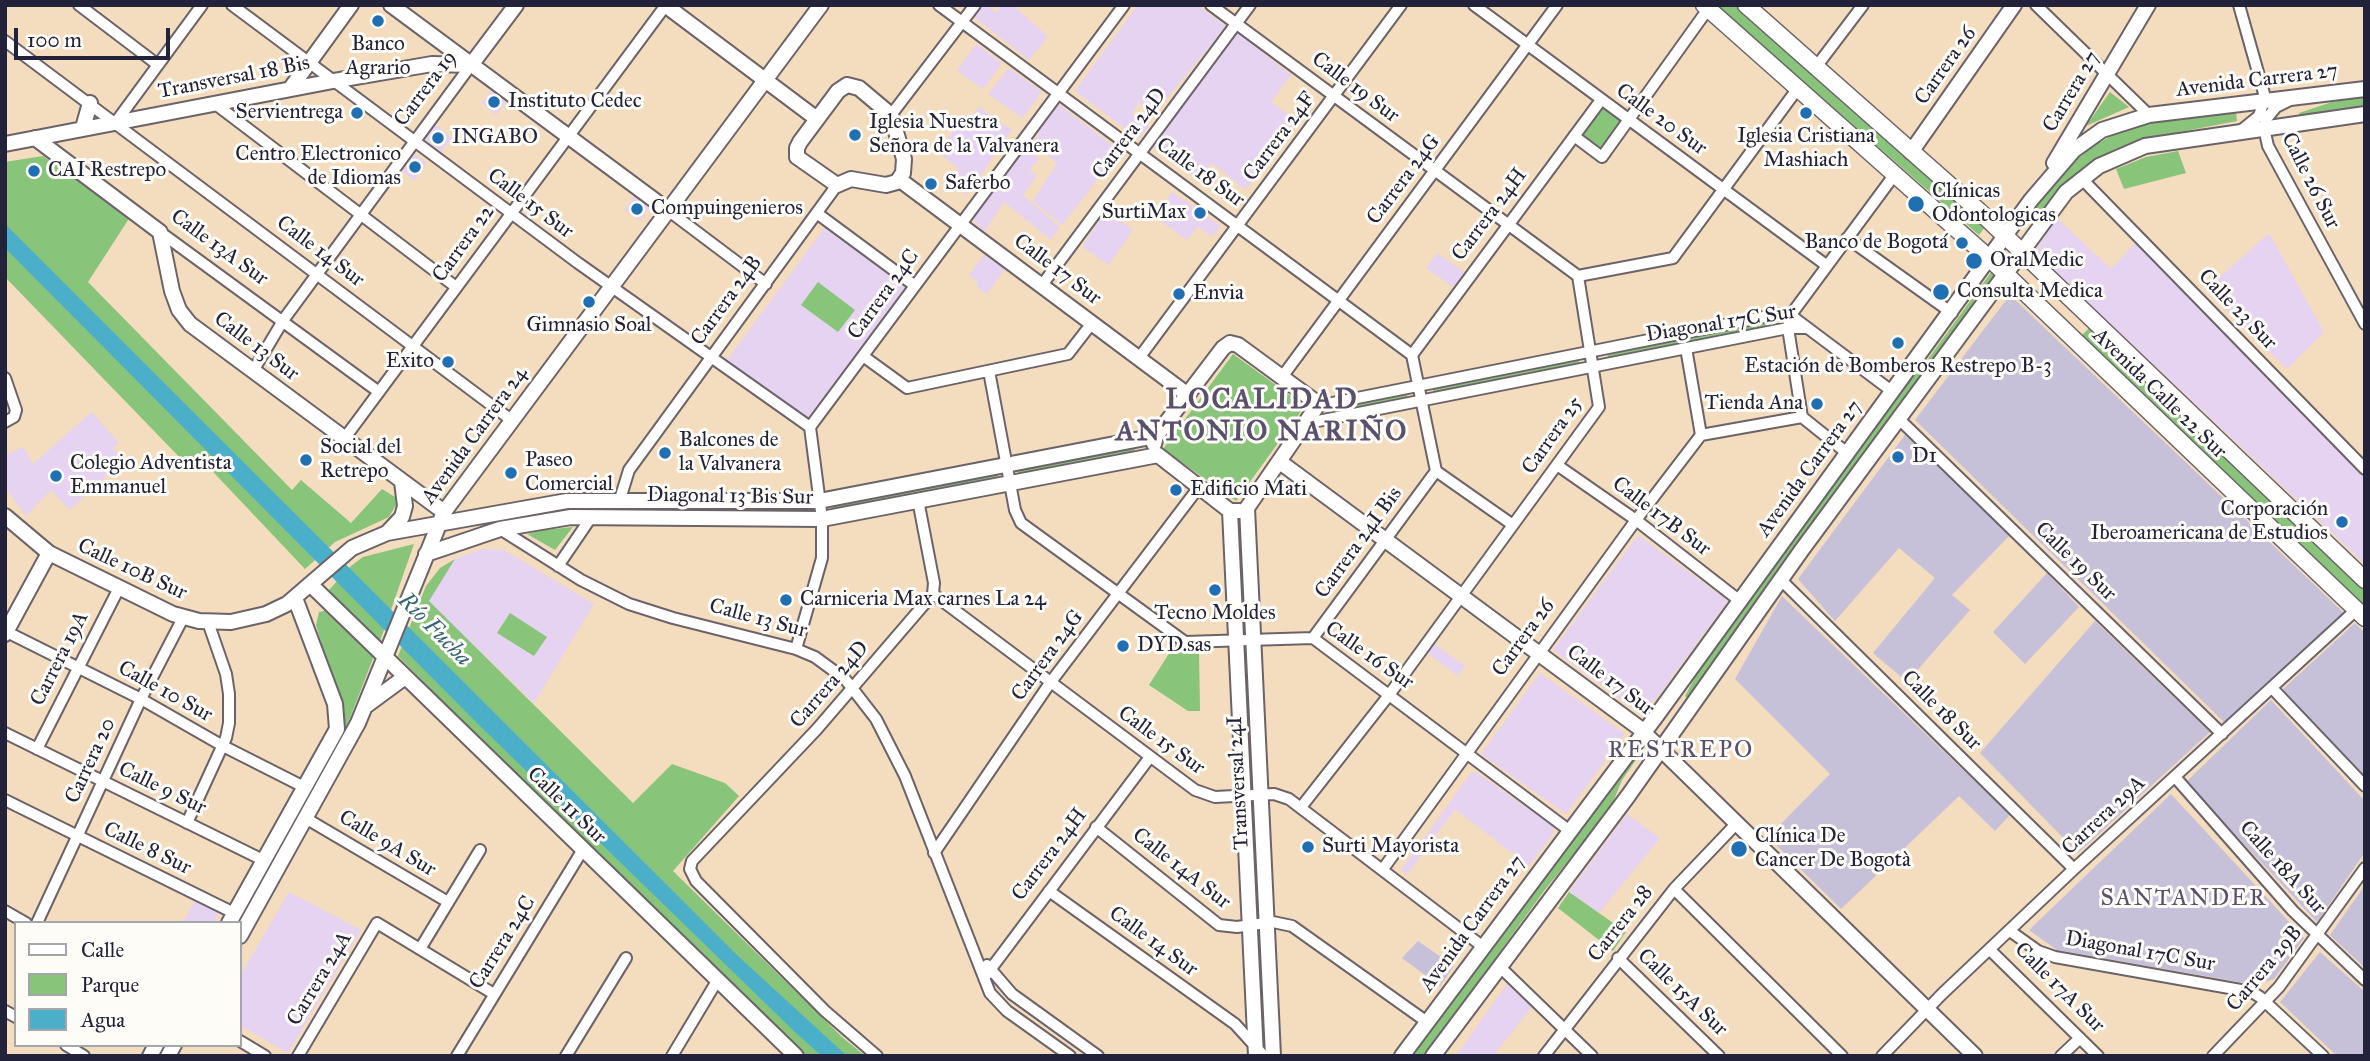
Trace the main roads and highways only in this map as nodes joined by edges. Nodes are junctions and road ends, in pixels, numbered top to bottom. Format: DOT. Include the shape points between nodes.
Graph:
graph roads {
  1 [pos="1746,5"];
  2 [pos="1706,7"];
  3 [pos="2365,580"];
  4 [pos="2360,614"];
  1 -- 3 [label="main road, Avenida Calle 22 Sur" via="2006,236"];
  2 -- 4 [label="main road, Avenida Calle 22 Sur" via="1990,259"];
}
